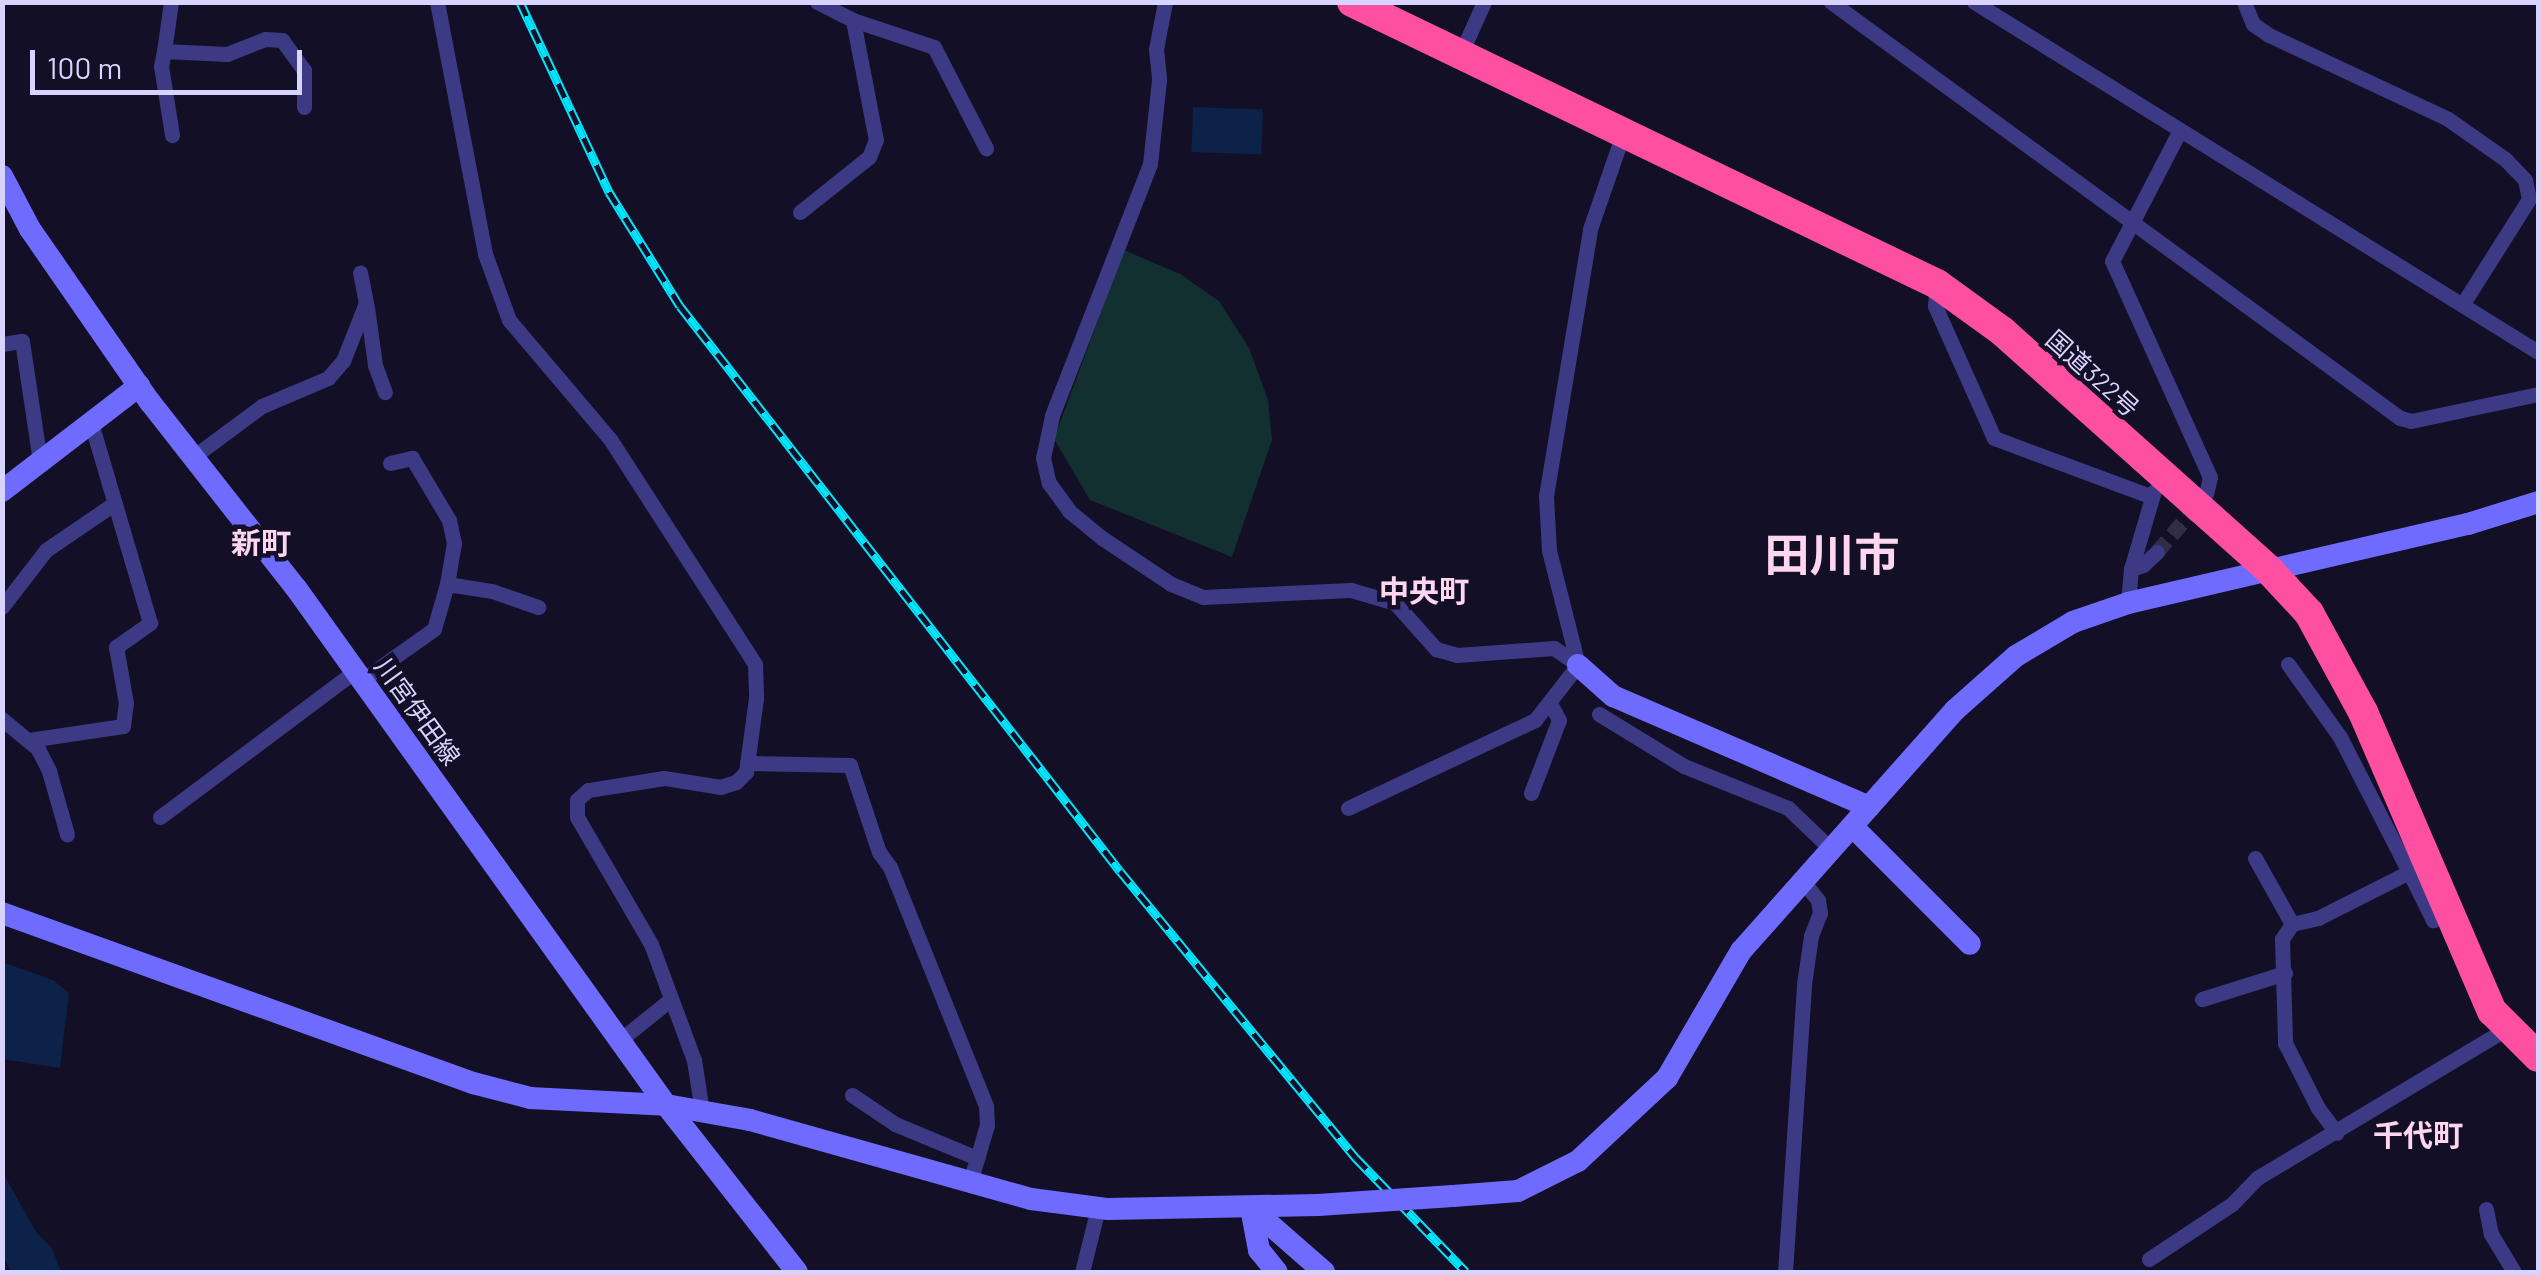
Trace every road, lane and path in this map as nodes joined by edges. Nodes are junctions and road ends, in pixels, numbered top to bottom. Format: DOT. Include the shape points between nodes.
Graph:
graph roads {
  1 [pos="171,2"];
  2 [pos="437,2"];
  3 [pos="817,2"];
  4 [pos="1165,2"];
  5 [pos="1352,2"];
  6 [pos="1484,2"];
  7 [pos="1831,2"];
  8 [pos="1974,2"];
  9 [pos="2244,2"];
  10 [pos="853,20"];
  11 [pos="164,51"];
  12 [pos="1462,52"];
  13 [pos="304,107"];
  14 [pos="1624,131"];
  15 [pos="2178,132"];
  16 [pos="172,134"];
  17 [pos="986,148"];
  18 [pos="2538,182"];
  19 [pos="5,189"];
  20 [pos="2529,199"];
  21 [pos="800,212"];
  22 [pos="2131,223"];
  23 [pos="360,273"];
  24 [pos="1937,284"];
  25 [pos="366,303"];
  26 [pos="2462,306"];
  27 [pos="2,344"];
  28 [pos="2538,352"];
  29 [pos="139,386"];
  30 [pos="385,392"];
  31 [pos="2538,394"];
  32 [pos="91,422"];
  33 [pos="194,457"];
  34 [pos="40,461"];
  35 [pos="390,463"];
  36 [pos="2157,487"];
  37 [pos="2,491"];
  38 [pos="2206,494"];
  39 [pos="2538,502"];
  40 [pos="114,503"];
  41 [pos="2157,552"];
  42 [pos="2131,568"];
  43 [pos="2269,570"];
  44 [pos="447,584"];
  45 [pos="2128,603"];
  46 [pos="538,607"];
  47 [pos="2,608"];
  48 [pos="2288,664"];
  49 [pos="1578,666"];
  50 [pos="359,676"];
  51 [pos="1550,703"];
  52 [pos="1599,714"];
  53 [pos="2,719"];
  54 [pos="29,740"];
  55 [pos="747,763"];
  56 [pos="1531,794"];
  57 [pos="1868,807"];
  58 [pos="1348,808"];
  59 [pos="160,817"];
  60 [pos="1853,827"];
  61 [pos="68,834"];
  62 [pos="1832,850"];
  63 [pos="2255,858"];
  64 [pos="2410,872"];
  65 [pos="1805,884"];
  66 [pos="2,912"];
  67 [pos="2447,913"];
  68 [pos="2292,924"];
  69 [pos="1970,944"];
  70 [pos="2285,973"];
  71 [pos="671,998"];
  72 [pos="2202,999"];
  73 [pos="2508,1028"];
  74 [pos="620,1040"];
  75 [pos="2538,1057"];
  76 [pos="852,1095"];
  77 [pos="666,1104"];
  78 [pos="702,1112"];
  79 [pos="2337,1133"];
  80 [pos="977,1158"];
  81 [pos="970,1182"];
  82 [pos="1098,1208"];
  83 [pos="1251,1208"];
  84 [pos="2486,1209"];
  85 [pos="2148,1259"];
  86 [pos="797,1272"];
  87 [pos="1082,1272"];
  88 [pos="1277,1272"];
  89 [pos="1324,1272"];
  90 [pos="1785,1272"];
  91 [pos="2514,1272"];
  1 -- 11 [label="street"];
  2 -- 55 [label="street" via="485,254 509,320 610,439 756,664"];
  3 -- 10 [label="street"];
  4 -- 49 [label="street" via="1150,164 1052,416 1043,458 1049,483 1069,511 1102,538 1202,597 1351,590 1395,604 1436,650 1457,655 1554,648"];
  5 -- 12 [label="highway, 国道322号"];
  6 -- 12 [label="street"];
  7 -- 22 [label="street"];
  8 -- 15 [label="street"];
  9 -- 20 [label="street" via="2253,24 2269,35 2462,129 2525,180"];
  10 -- 17 [label="street" via="934,47"];
  10 -- 21 [label="street" via="876,140 869,158"];
  11 -- 13 [label="street" via="227,54 265,39 282,40 304,70"];
  11 -- 16 [label="street"];
  12 -- 14 [label="highway, 国道322号"];
  14 -- 24 [label="highway, 国道322号"];
  14 -- 49 [label="street" via="1590,229 1546,496 1550,550"];
  15 -- 22 [label="street"];
  15 -- 26 [label="street"];
  18 -- 20 [label="street"];
  19 -- 29 [label="street, 川宮伊田線"];
  20 -- 26 [label="street"];
  22 -- 31 [label="street" via="2400,418 2412,421"];
  22 -- 38 [label="street" via="2112,260 2210,477"];
  23 -- 25 [label="street"];
  24 -- 36 [label="highway, 国道322号" via="2002,331"];
  24 -- 36 [label="street" via="1935,306 1994,438"];
  25 -- 30 [label="street"];
  25 -- 33 [label="street" via="343,361 328,378 262,406"];
  26 -- 28 [label="street"];
  27 -- 34 [label="street" via="22,341"];
  29 -- 32 [label="street"];
  29 -- 33 [label="street, 川宮伊田線"];
  32 -- 34 [label="street"];
  32 -- 40 [label="street"];
  33 -- 50 [label="street, 川宮伊田線"];
  34 -- 37 [label="street"];
  35 -- 44 [label="street" via="412,458 449,520 454,543"];
  36 -- 42 [label="street"];
  36 -- 43 [label="highway, 国道322号"];
  39 -- 43 [label="street"];
  40 -- 47 [label="street" via="46,550"];
  40 -- 54 [label="street" via="150,623 116,647 126,703 123,726"];
  41 -- 42 [label="street"];
  42 -- 45 [label="street"];
  43 -- 45 [label="street"];
  43 -- 67 [label="highway, 国道322号" via="2309,613 2363,712"];
  44 -- 46 [label="street"];
  44 -- 50 [label="street" via="434,630"];
  45 -- 57 [label="street" via="2073,622 2016,656 1955,710"];
  48 -- 64 [label="street" via="2340,737"];
  49 -- 51 [label="street"];
  49 -- 57 [label="street" via="1613,696"];
  50 -- 59 [label="street"];
  50 -- 74 [label="street, 川宮伊田線"];
  51 -- 56 [label="street" via="1559,720"];
  51 -- 58 [label="street" via="1535,720"];
  52 -- 62 [label="street" via="1684,766 1788,808"];
  53 -- 54 [label="street"];
  54 -- 61 [label="street" via="49,771"];
  55 -- 71 [label="street" via="736,782 720,787 664,778 588,790 578,800 577,817 651,944"];
  55 -- 80 [label="street" via="850,765 879,852 986,1106"];
  57 -- 60 [label="street"];
  60 -- 62 [label="street"];
  60 -- 69 [label="street"];
  62 -- 65 [label="street"];
  63 -- 68 [label="street"];
  64 -- 67 [label="street" via="2433,920"];
  64 -- 68 [label="street"];
  65 -- 83 [label="street, bridge" via="1742,951 1667,1078 1578,1161 1518,1190"];
  65 -- 90 [label="street" via="1820,913 1804,984"];
  66 -- 77 [label="street" via="473,1083 530,1098"];
  67 -- 73 [label="highway, 国道322号" via="2492,1010"];
  68 -- 70 [label="street" via="2282,939"];
  70 -- 72 [label="street"];
  70 -- 79 [label="street" via="2285,1043"];
  71 -- 74 [label="street"];
  71 -- 78 [label="street" via="694,1060"];
  73 -- 75 [label="highway, 国道322号"];
  73 -- 79 [label="street"];
  74 -- 77 [label="street, 川宮伊田線"];
  76 -- 80 [label="street" via="895,1124"];
  77 -- 78 [label="street"];
  77 -- 86 [label="street, 川宮伊田線"];
  78 -- 81 [label="street"];
  79 -- 85 [label="street" via="2257,1178 2232,1204"];
  80 -- 81 [label="street"];
  81 -- 82 [label="street"];
  82 -- 83 [label="street"];
  82 -- 87 [label="street"];
  83 -- 88 [label="street" via="1259,1250"];
  83 -- 89 [label="street"];
  84 -- 91 [label="street" via="2491,1234"];
}
